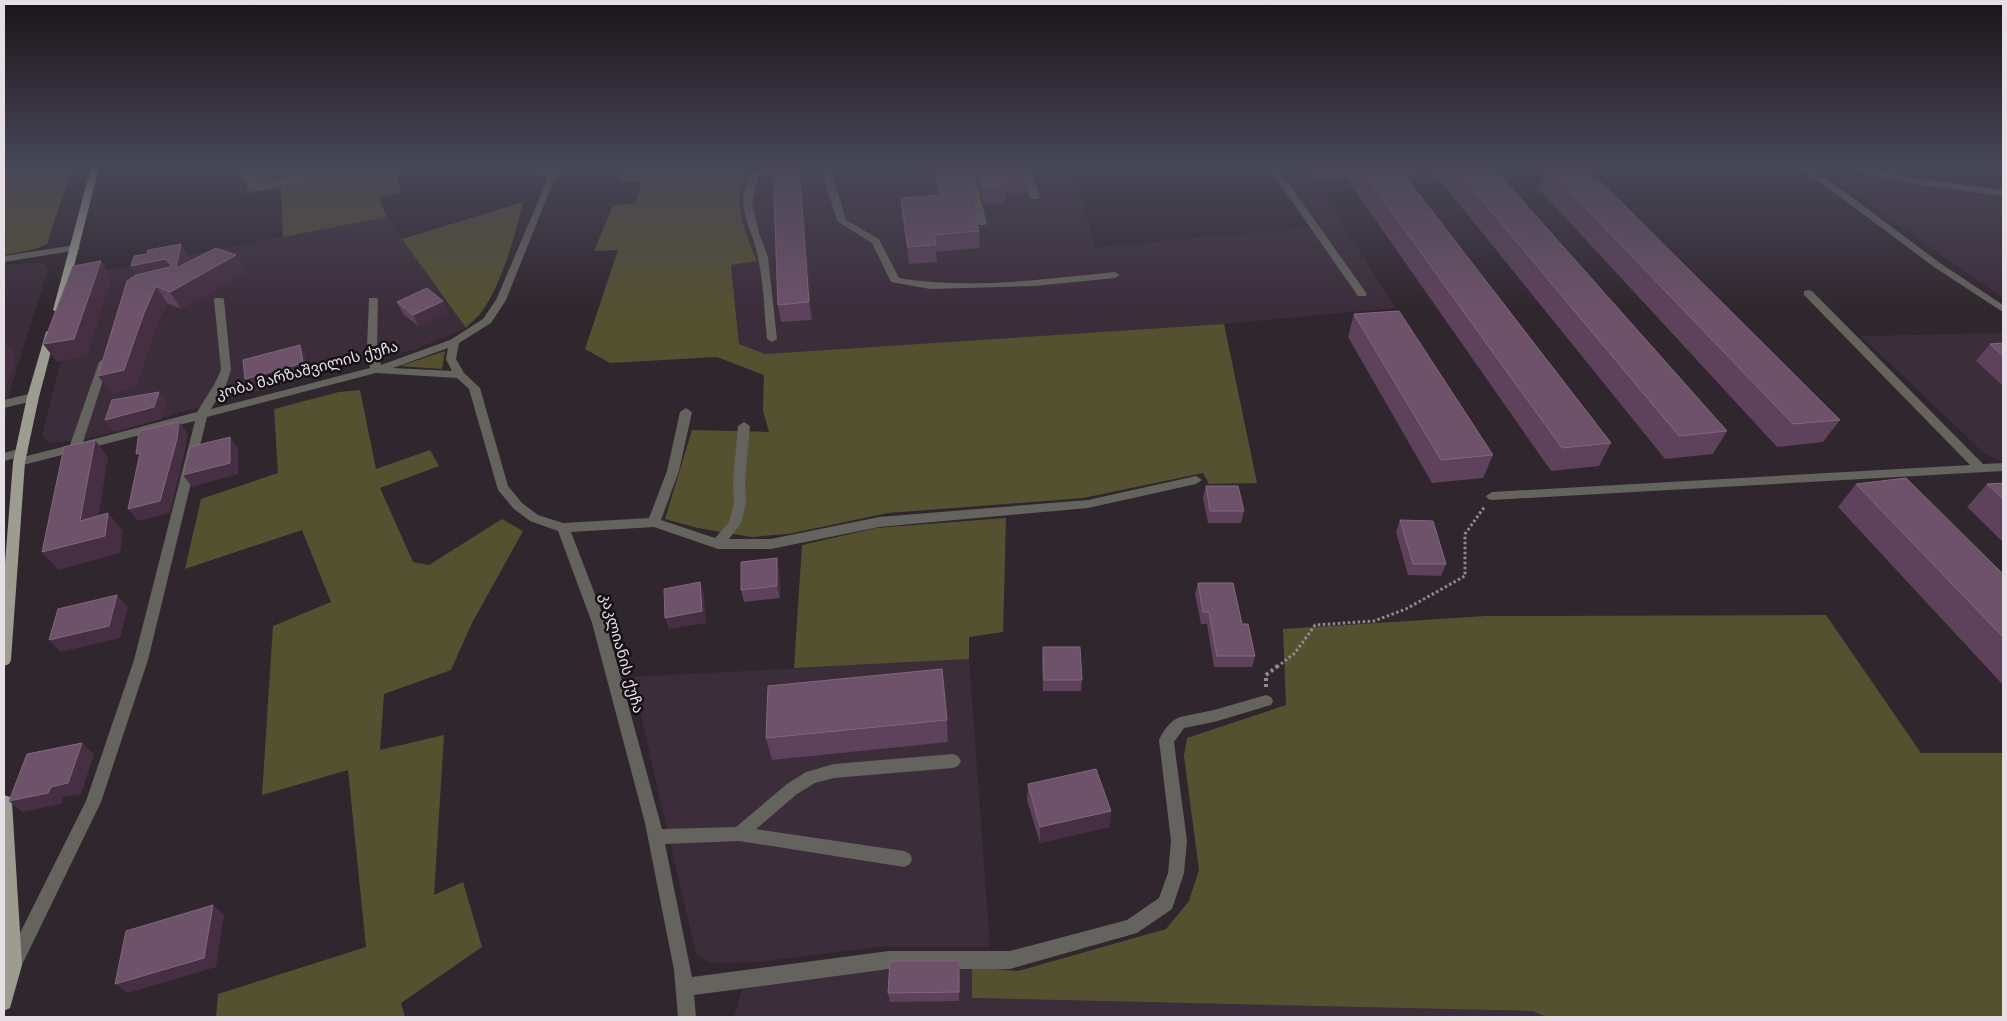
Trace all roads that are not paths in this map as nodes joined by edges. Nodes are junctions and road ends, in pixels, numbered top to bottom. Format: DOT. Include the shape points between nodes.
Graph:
graph roads {
  1 [pos="83,215"];
  2 [pos="539,215"];
  3 [pos="750,215"];
  4 [pos="840,215"];
  5 [pos="980,215"];
  6 [pos="1305,215"];
  7 [pos="1869,215"];
  8 [pos="982,223"];
  9 [pos="75,248"];
  10 [pos="4,259"];
  11 [pos="1115,274"];
  12 [pos="1808,293"];
  13 [pos="1362,294"];
  14 [pos="218,300"];
  15 [pos="373,300"];
  16 [pos="2003,309"];
  17 [pos="772,339"];
  18 [pos="454,342"];
  19 [pos="107,354"];
  20 [pos="376,370"];
  21 [pos="460,375"];
  22 [pos="32,397"];
  23 [pos="4,404"];
  24 [pos="686,412"];
  25 [pos="202,414"];
  26 [pos="744,426"];
  27 [pos="74,447"];
  28 [pos="4,457"];
  29 [pos="21,457"];
  30 [pos="2003,467"];
  31 [pos="1981,469"];
  32 [pos="1196,480"];
  33 [pos="1492,496"];
  34 [pos="654,522"];
  35 [pos="562,528"];
  36 [pos="718,544"];
  37 [pos="8,560"];
  38 [pos="4,660"];
  39 [pos="1266,701"];
  40 [pos="954,761"];
  41 [pos="4,802"];
  42 [pos="739,834"];
  43 [pos="656,837"];
  44 [pos="904,859"];
  45 [pos="13,964"];
  46 [pos="684,987"];
  47 [pos="4,1002"];
  48 [pos="687,1017"];
  1 -- 9 [label="main road"];
  2 -- 18 [label="street, კობა მარზაშვილის ქუჩა" via="501,300 487,321"];
  3 -- 17 [label="street" via="763,257"];
  4 -- 11 [label="street" via="842,221 876,241 895,280 930,286 1034,283"];
  5 -- 8 [label="street"];
  6 -- 13 [label="street"];
  7 -- 16 [label="street" via="1937,266"];
  9 -- 10 [label="street"];
  9 -- 22 [label="main road"];
  12 -- 31 [label="street"];
  14 -- 25 [label="street" via="226,370"];
  15 -- 20 [label="street" via="372,346"];
  18 -- 20 [label="street, კობა მარზაშვილის ქუჩა"];
  18 -- 21 [label="street" via="451,359"];
  19 -- 27 [label="street"];
  20 -- 21 [label="street"];
  20 -- 25 [label="street, კობა მარზაშვილის ქუჩა"];
  21 -- 35 [label="street" via="474,388 502,487 518,506 534,518"];
  22 -- 23 [label="street"];
  22 -- 29 [label="main road"];
  24 -- 34 [label="street" via="673,471"];
  25 -- 27 [label="street, კობა მარზაშვილის ქუჩა"];
  25 -- 45 [label="street" via="141,660 103,774 93,802"];
  26 -- 36 [label="street" via="740,503 735,523"];
  27 -- 29 [label="street, კობა მარზაშვილის ქუჩა"];
  28 -- 29 [label="street, კობა მარზაშვილის ქუჩა"];
  29 -- 37 [label="main road"];
  30 -- 31 [label="street"];
  31 -- 33 [label="street"];
  32 -- 36 [label="street" via="1088,504 879,522 771,544"];
  34 -- 35 [label="street"];
  34 -- 36 [label="street"];
  35 -- 43 [label="street, კაკლიანის ქუჩა" via="599,623"];
  37 -- 38 [label="main road"];
  39 -- 46 [label="street" via="1180,723 1166,740 1179,841 1176,873 1166,903 1131,927 1010,960 889,960"];
  40 -- 42 [label="street" via="810,776"];
  41 -- 45 [label="main road"];
  42 -- 43 [label="street"];
  42 -- 44 [label="street"];
  43 -- 46 [label="street, კაკლიანის ქუჩა"];
  45 -- 47 [label="main road"];
  46 -- 48 [label="street, კაკლიანის ქუჩა"];
}
